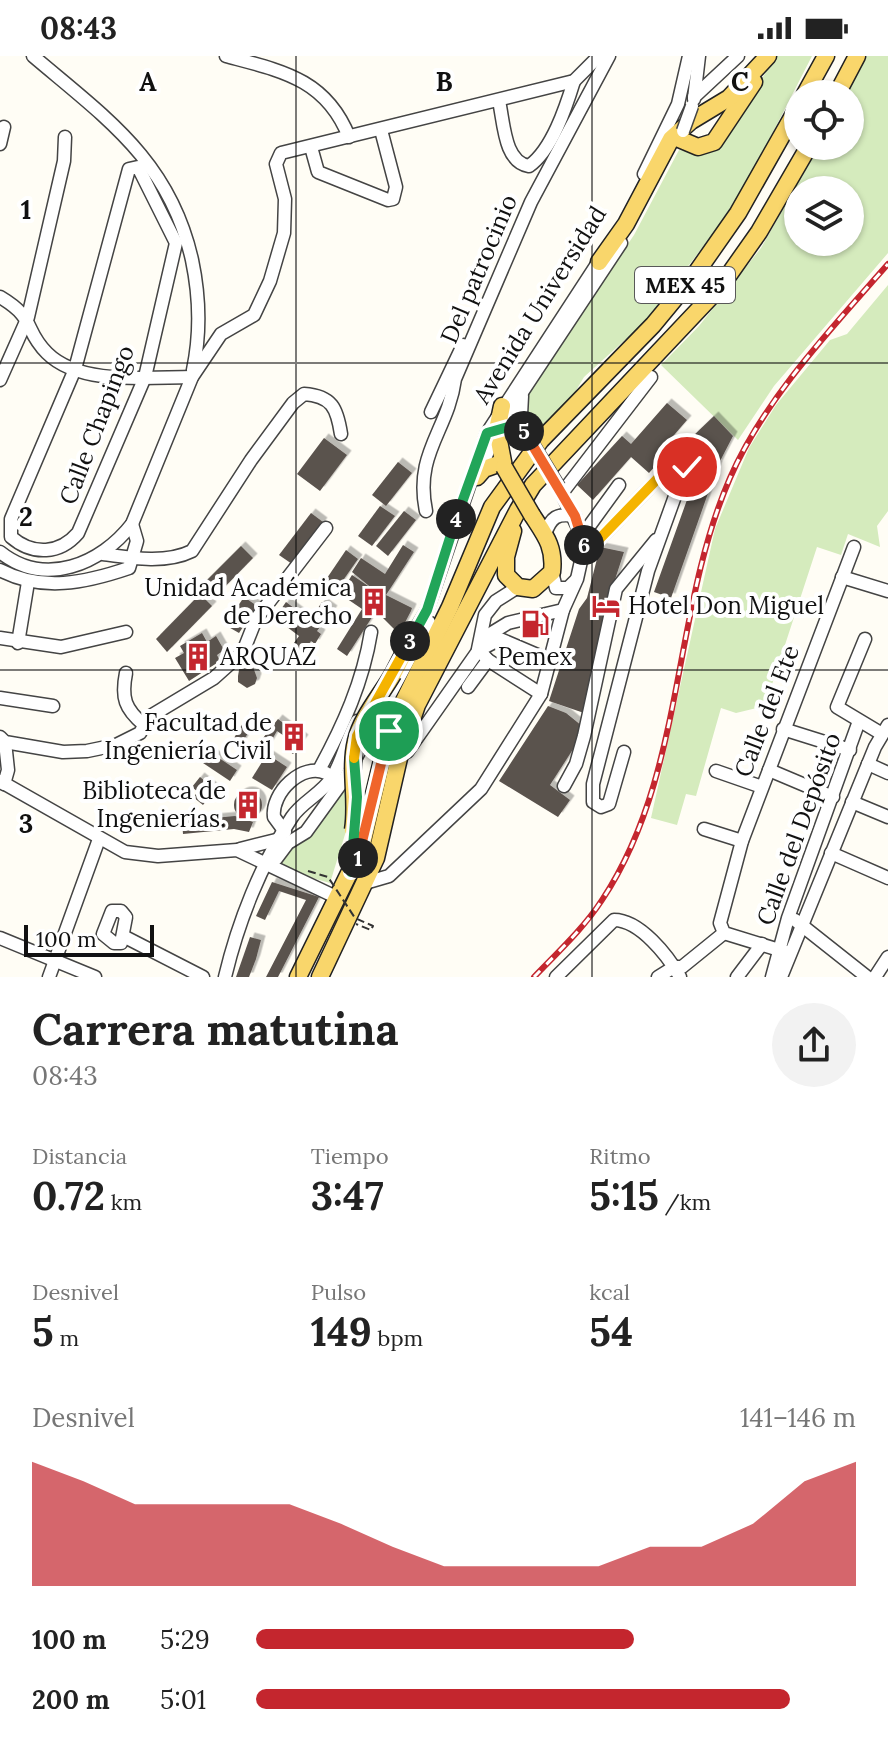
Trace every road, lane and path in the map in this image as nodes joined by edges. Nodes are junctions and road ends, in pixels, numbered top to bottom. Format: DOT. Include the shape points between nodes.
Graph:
graph roads {
  1 [pos="33,56"];
  2 [pos="226,56"];
  3 [pos="599,56"];
  4 [pos="609,56"];
  5 [pos="689,56"];
  6 [pos="699,56"];
  7 [pos="738,56"];
  8 [pos="768,56"];
  9 [pos="826,56"];
  10 [pos="857,56"];
  11 [pos="813,80"];
  12 [pos="844,80"];
  13 [pos="574,81"];
  14 [pos="499,101"];
  15 [pos="693,102"];
  16 [pos="4,127"];
  17 [pos="381,130"];
  18 [pos="784,132"];
  19 [pos="65,137"];
  20 [pos="349,137"];
  21 [pos="679,139"];
  22 [pos="0,144"];
  23 [pos="311,147"];
  24 [pos="801,160"];
  25 [pos="599,262"];
  26 [pos="0,297"];
  27 [pos="28,317"];
  28 [pos="476,331"];
  29 [pos="75,369"];
  30 [pos="145,377"];
  31 [pos="192,377"];
  32 [pos="651,377"];
  33 [pos="0,380"];
  34 [pos="523,389"];
  35 [pos="502,406"];
  36 [pos="431,412"];
  37 [pos="341,434"];
  38 [pos="531,435"];
  39 [pos="488,439"];
  40 [pos="502,465"];
  41 [pos="477,477"];
  42 [pos="619,485"];
  43 [pos="560,490"];
  44 [pos="426,511"];
  45 [pos="525,512"];
  46 [pos="575,516"];
  47 [pos="132,524"];
  48 [pos="326,528"];
  49 [pos="545,534"];
  50 [pos="582,536"];
  51 [pos="658,538"];
  52 [pos="854,547"];
  53 [pos="0,552"];
  54 [pos="103,554"];
  55 [pos="583,556"];
  56 [pos="133,558"];
  57 [pos="0,570"];
  58 [pos="552,572"];
  59 [pos="842,577"];
  60 [pos="577,579"];
  61 [pos="28,582"];
  62 [pos="518,587"];
  63 [pos="888,591"];
  64 [pos="563,610"];
  65 [pos="415,631"];
  66 [pos="126,632"];
  67 [pos="371,632"];
  68 [pos="0,638"];
  69 [pos="865,639"];
  70 [pos="18,643"];
  71 [pos="483,652"];
  72 [pos="549,660"];
  73 [pos="126,673"];
  74 [pos="468,687"];
  75 [pos="541,694"];
  76 [pos="0,698"];
  77 [pos="53,706"];
  78 [pos="859,721"];
  79 [pos="144,725"];
  80 [pos="783,729"];
  81 [pos="885,730"];
  82 [pos="2,740"];
  83 [pos="850,750"];
  84 [pos="624,752"];
  85 [pos="868,764"];
  86 [pos="397,768"];
  87 [pos="319,770"];
  88 [pos="716,771"];
  89 [pos="772,771"];
  90 [pos="888,773"];
  91 [pos="333,776"];
  92 [pos="2,782"];
  93 [pos="564,786"];
  94 [pos="762,787"];
  95 [pos="326,796"];
  96 [pos="833,797"];
  97 [pos="852,802"];
  98 [pos="888,817"];
  99 [pos="704,829"];
  100 [pos="282,835"];
  101 [pos="99,839"];
  102 [pos="742,841"];
  103 [pos="237,850"];
  104 [pos="831,853"];
  105 [pos="269,865"];
  106 [pos="308,871"];
  107 [pos="351,872"];
  108 [pos="888,878"];
  109 [pos="365,883"];
  110 [pos="728,893"];
  111 [pos="338,898"];
  112 [pos="788,918"];
  113 [pos="802,923"];
  114 [pos="356,924"];
  115 [pos="722,928"];
  116 [pos="125,937"];
  117 [pos="0,938"];
  118 [pos="762,944"];
  119 [pos="784,952"];
  120 [pos="888,957"];
  121 [pos="53,960"];
  122 [pos="677,972"];
  123 [pos="49,977"];
  124 [pos="95,977"];
  125 [pos="203,977"];
  126 [pos="227,977"];
  127 [pos="298,977"];
  128 [pos="320,977"];
  129 [pos="556,977"];
  130 [pos="658,977"];
  131 [pos="737,977"];
  132 [pos="772,977"];
  133 [pos="781,977"];
  134 [pos="867,977"];
  135 [pos="875,977"];
  1 -- 31 [label="street" via="124,133 169,193 184,226 198,292"];
  2 -- 20 [label="street" via="302,80 340,114"];
  3 -- 13 [label="street"];
  4 -- 28 [label="street, Del patrocinio" via="531,202"];
  5 -- 25 [label="street, Avenida Universidad" via="678,104"];
  6 -- 15 [label="street"];
  7 -- 15 [label="street"];
  8 -- 21 [label="main road" via="714,142 692,146"];
  8 -- 25 [label="main road" via="729,98 671,139 626,224"];
  9 -- 11 [label="main road"];
  10 -- 12 [label="main road"];
  13 -- 14 [label="street"];
  13 -- 14 [label="street" via="538,159 529,166 512,157"];
  14 -- 17 [label="street"];
  15 -- 21 [label="street, Avenida Universidad, bridge"];
  16 -- 22 [label="street"];
  17 -- 20 [label="street"];
  17 -- 23 [label="street" via="396,187 393,199 318,172"];
  18 -- 38 [label="main road, MEX 45" via="738,213 653,325"];
  19 -- 27 [label="street"];
  20 -- 23 [label="street"];
  21 -- 34 [label="street, Avenida Universidad" via="641,212"];
  23 -- 31 [label="street" via="281,153 277,159 285,199 284,233 254,315 221,334"];
  24 -- 45 [label="main road, MEX 45" via="721,286 533,485"];
  25 -- 35 [label="street, Avenida Universidad"];
  26 -- 27 [label="street"];
  27 -- 29 [label="street" via="46,353"];
  27 -- 33 [label="street"];
  28 -- 36 [label="street" via="454,359"];
  28 -- 44 [label="street, Del patrocinio" via="426,458"];
  29 -- 30 [label="street"];
  29 -- 30 [label="street, Calle Chapingo" via="9,530 18,543 43,550 68,544 78,533"];
  29 -- 30 [label="street, Calle Chapingo" via="129,169 138,167 176,243"];
  30 -- 31 [label="street"];
  31 -- 47 [label="street"];
  32 -- 43 [label="street"];
  34 -- 38 [label="street" via="520,405"];
  34 -- 39 [label="street, Avenida Universidad"];
  35 -- 39 [label="main road"];
  37 -- 56 [label="street" via="337,408 323,395 304,394 251,460 192,551"];
  38 -- 39 [label="street" via="508,427"];
  38 -- 43 [label="street, bridge"];
  38 -- 107 [label="main road, MEX 45" via="389,731 365,836"];
  39 -- 40 [label="main road"];
  39 -- 41 [label="street"];
  39 -- 65 [label="street"];
  40 -- 41 [label="main road" via="484,469"];
  40 -- 45 [label="main road, bridge"];
  41 -- 95 [label="street" via="431,618 368,740"];
  42 -- 50 [label="street"];
  43 -- 46 [label="street"];
  45 -- 49 [label="main road"];
  45 -- 62 [label="main road" via="504,567"];
  45 -- 86 [label="main road, MEX 45" via="417,705"];
  46 -- 49 [label="street" via="553,518"];
  46 -- 50 [label="street"];
  47 -- 54 [label="street"];
  47 -- 56 [label="street" via="137,541"];
  48 -- 79 [label="street" via="256,619 243,652"];
  49 -- 58 [label="main road" via="553,551"];
  50 -- 55 [label="street"];
  51 -- 55 [label="street" via="687,467 682,460 670,466"];
  51 -- 84 [label="street" via="593,784 593,802 601,807 609,804"];
  51 -- 93 [label="street" via="616,589 584,736"];
  52 -- 59 [label="street, Calle del Ete"];
  53 -- 54 [label="street" via="26,566 72,569"];
  54 -- 56 [label="street"];
  55 -- 60 [label="street"];
  56 -- 61 [label="street" via="129,568 75,582"];
  57 -- 61 [label="street"];
  58 -- 60 [label="street" via="556,588 568,588"];
  58 -- 62 [label="main road" via="533,589"];
  59 -- 63 [label="street"];
  59 -- 80 [label="street, Calle del Ete"];
  60 -- 64 [label="street"];
  61 -- 70 [label="street"];
  62 -- 71 [label="street" via="485,615"];
  64 -- 71 [label="street" via="501,626"];
  64 -- 72 [label="street"];
  65 -- 91 [label="street" via="386,669"];
  65 -- 107 [label="main road, bridge" via="357,736"];
  66 -- 70 [label="street" via="61,647"];
  67 -- 87 [label="street" via="348,713"];
  68 -- 70 [label="street"];
  69 -- 78 [label="street" via="837,707"];
  71 -- 72 [label="street" via="484,645 500,639"];
  71 -- 74 [label="street"];
  71 -- 75 [label="street"];
  71 -- 86 [label="street" via="421,727"];
  72 -- 75 [label="street"];
  73 -- 79 [label="street" via="123,698 129,713"];
  75 -- 109 [label="street" via="481,789 389,876"];
  76 -- 77 [label="street"];
  78 -- 81 [label="street, Calle del Depósito"];
  78 -- 83 [label="street, Calle del Depósito"];
  79 -- 82 [label="street" via="140,733 116,745 87,751 63,752"];
  80 -- 83 [label="street"];
  80 -- 89 [label="street, Calle del Ete"];
  81 -- 85 [label="street, Calle del Depósito"];
  82 -- 92 [label="street" via="8,770"];
  83 -- 96 [label="street, Calle del Depósito"];
  85 -- 90 [label="street"];
  85 -- 97 [label="street, Calle del Depósito"];
  86 -- 109 [label="main road, MEX 45" via="383,838"];
  87 -- 91 [label="street"];
  87 -- 100 [label="street" via="300,774 275,802 274,817"];
  88 -- 94 [label="street"];
  89 -- 94 [label="street, Calle del Ete"];
  89 -- 96 [label="street"];
  89 -- 110 [label="street, Calle del Ete"];
  91 -- 95 [label="street"];
  92 -- 101 [label="street"];
  94 -- 102 [label="street, Calle del Ete"];
  95 -- 100 [label="street" via="295,814"];
  95 -- 105 [label="street" via="306,832"];
  96 -- 112 [label="street, Calle del Depósito"];
  97 -- 98 [label="street"];
  97 -- 104 [label="street, Calle del Depósito"];
  99 -- 102 [label="street"];
  100 -- 103 [label="street"];
  100 -- 105 [label="street"];
  101 -- 103 [label="street" via="145,856"];
  101 -- 121 [label="street"];
  102 -- 110 [label="street, Calle del Ete"];
  103 -- 105 [label="street"];
  104 -- 108 [label="street"];
  104 -- 113 [label="street, Calle del Depósito"];
  105 -- 111 [label="street"];
  105 -- 126 [label="street"];
  106 -- 114 [label="path, bridge" via="328,877 355,918 373,926 371,930"];
  107 -- 111 [label="main road, MEX 45"];
  109 -- 128 [label="main road, MEX 45"];
  110 -- 115 [label="street, Calle del Ete"];
  111 -- 127 [label="main road, MEX 45"];
  112 -- 113 [label="street"];
  112 -- 119 [label="street, Calle del Depósito"];
  113 -- 119 [label="street, Calle del Depósito"];
  113 -- 134 [label="street"];
  115 -- 118 [label="street"];
  115 -- 122 [label="street"];
  116 -- 125 [label="street"];
  117 -- 121 [label="street"];
  118 -- 119 [label="street"];
  118 -- 131 [label="street"];
  119 -- 132 [label="street, Calle del Depósito"];
  119 -- 133 [label="street, Calle del Depósito"];
  120 -- 135 [label="street"];
  121 -- 123 [label="street"];
  121 -- 124 [label="street"];
  122 -- 129 [label="street" via="637,928 614,920"];
  122 -- 130 [label="street"];
}
